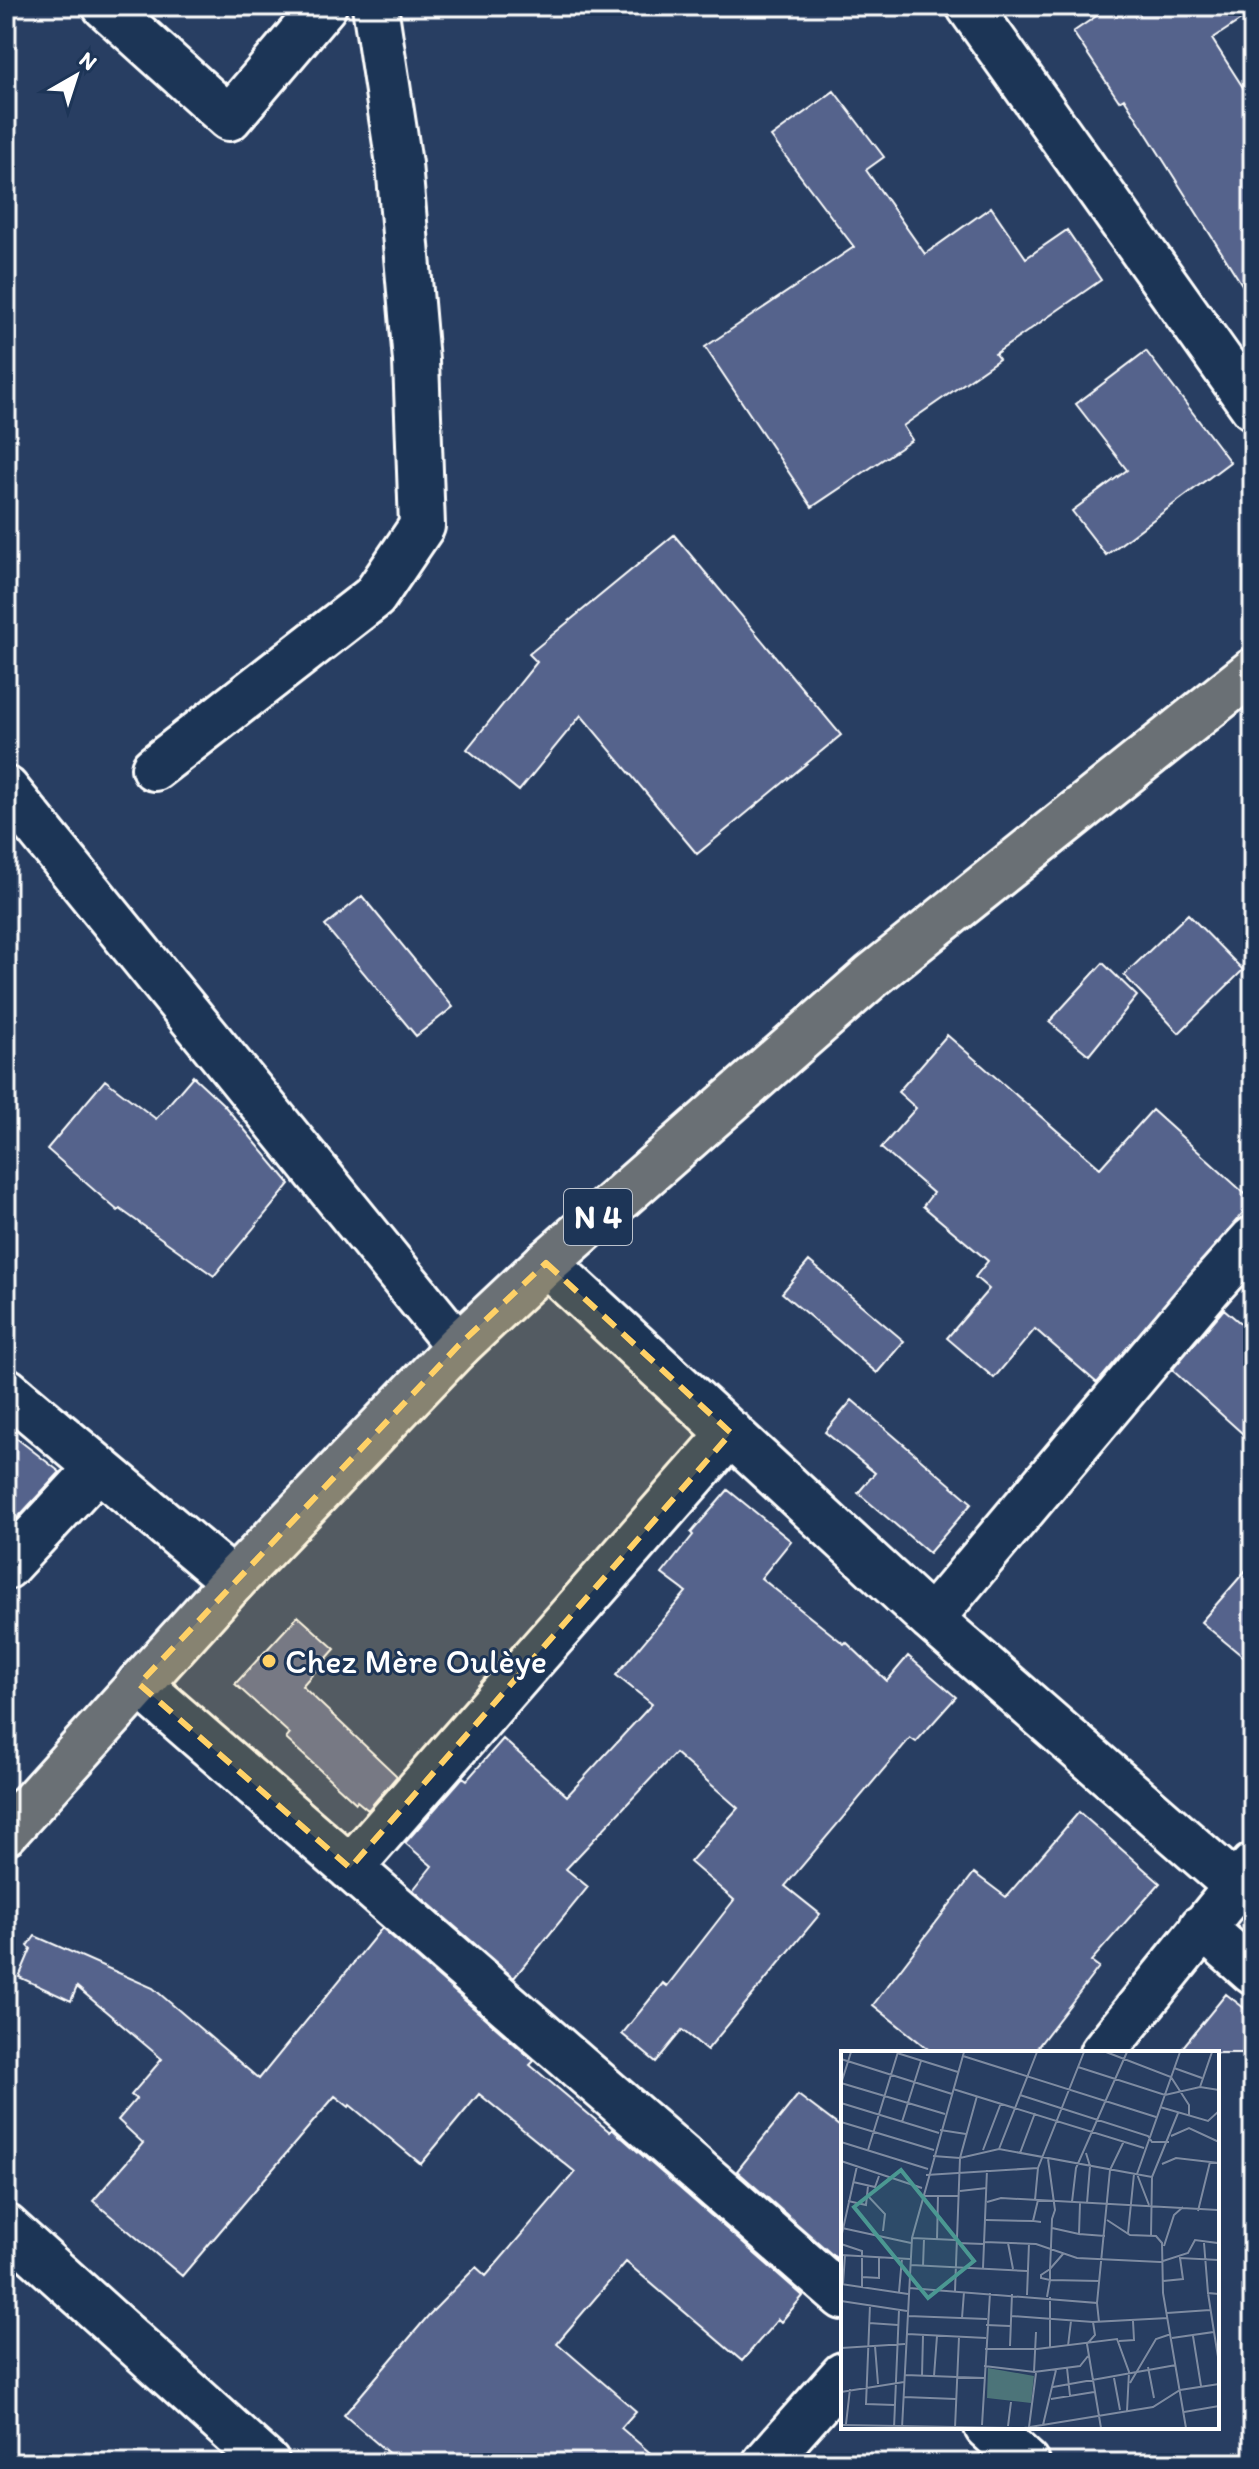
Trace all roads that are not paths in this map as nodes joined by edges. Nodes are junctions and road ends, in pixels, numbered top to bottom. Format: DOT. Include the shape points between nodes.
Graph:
graph roads {
  1 [pos="105,6"];
  2 [pos="324,6"];
  3 [pos="375,6"];
  4 [pos="969,6"];
  5 [pos="1253,407"];
  6 [pos="1248,683"];
  7 [pos="154,768"];
  8 [pos="6,789"];
  9 [pos="1253,1239"];
  10 [pos="546,1263"];
  11 [pos="458,1346"];
  12 [pos="6,1390"];
  13 [pos="731,1433"];
  14 [pos="98,1468"];
  15 [pos="6,1567"];
  16 [pos="233,1581"];
  17 [pos="931,1619"];
  18 [pos="139,1684"];
  19 [pos="6,1832"];
  20 [pos="350,1868"];
  21 [pos="1244,1875"];
  22 [pos="1202,1927"];
  23 [pos="1253,1972"];
  24 [pos="1104,2051"];
  25 [pos="6,2227"];
  26 [pos="841,2295"];
  27 [pos="841,2377"];
  28 [pos="989,2429"];
  29 [pos="267,2463"];
  30 [pos="765,2463"];
  31 [pos="1027,2463"];
  1 -- 2 [label="street" via="229,118"];
  3 -- 7 [label="street" via="400,179 416,361 422,526 374,597"];
  4 -- 5 [label="street"];
  6 -- 10 [label="main road, N 4" via="872,976"];
  8 -- 11 [label="street"];
  9 -- 17 [label="street"];
  10 -- 11 [label="main road, N 4"];
  10 -- 13 [label="street"];
  11 -- 16 [label="main road, N 4"];
  12 -- 14 [label="street"];
  13 -- 17 [label="street"];
  13 -- 20 [label="street"];
  14 -- 15 [label="street"];
  14 -- 16 [label="street"];
  16 -- 18 [label="main road, N 4"];
  17 -- 21 [label="street"];
  18 -- 19 [label="main road, N 4"];
  18 -- 20 [label="street"];
  20 -- 26 [label="street"];
  21 -- 22 [label="street"];
  22 -- 23 [label="street"];
  22 -- 24 [label="street"];
  25 -- 29 [label="street"];
  27 -- 30 [label="street"];
  28 -- 31 [label="street"];
}
